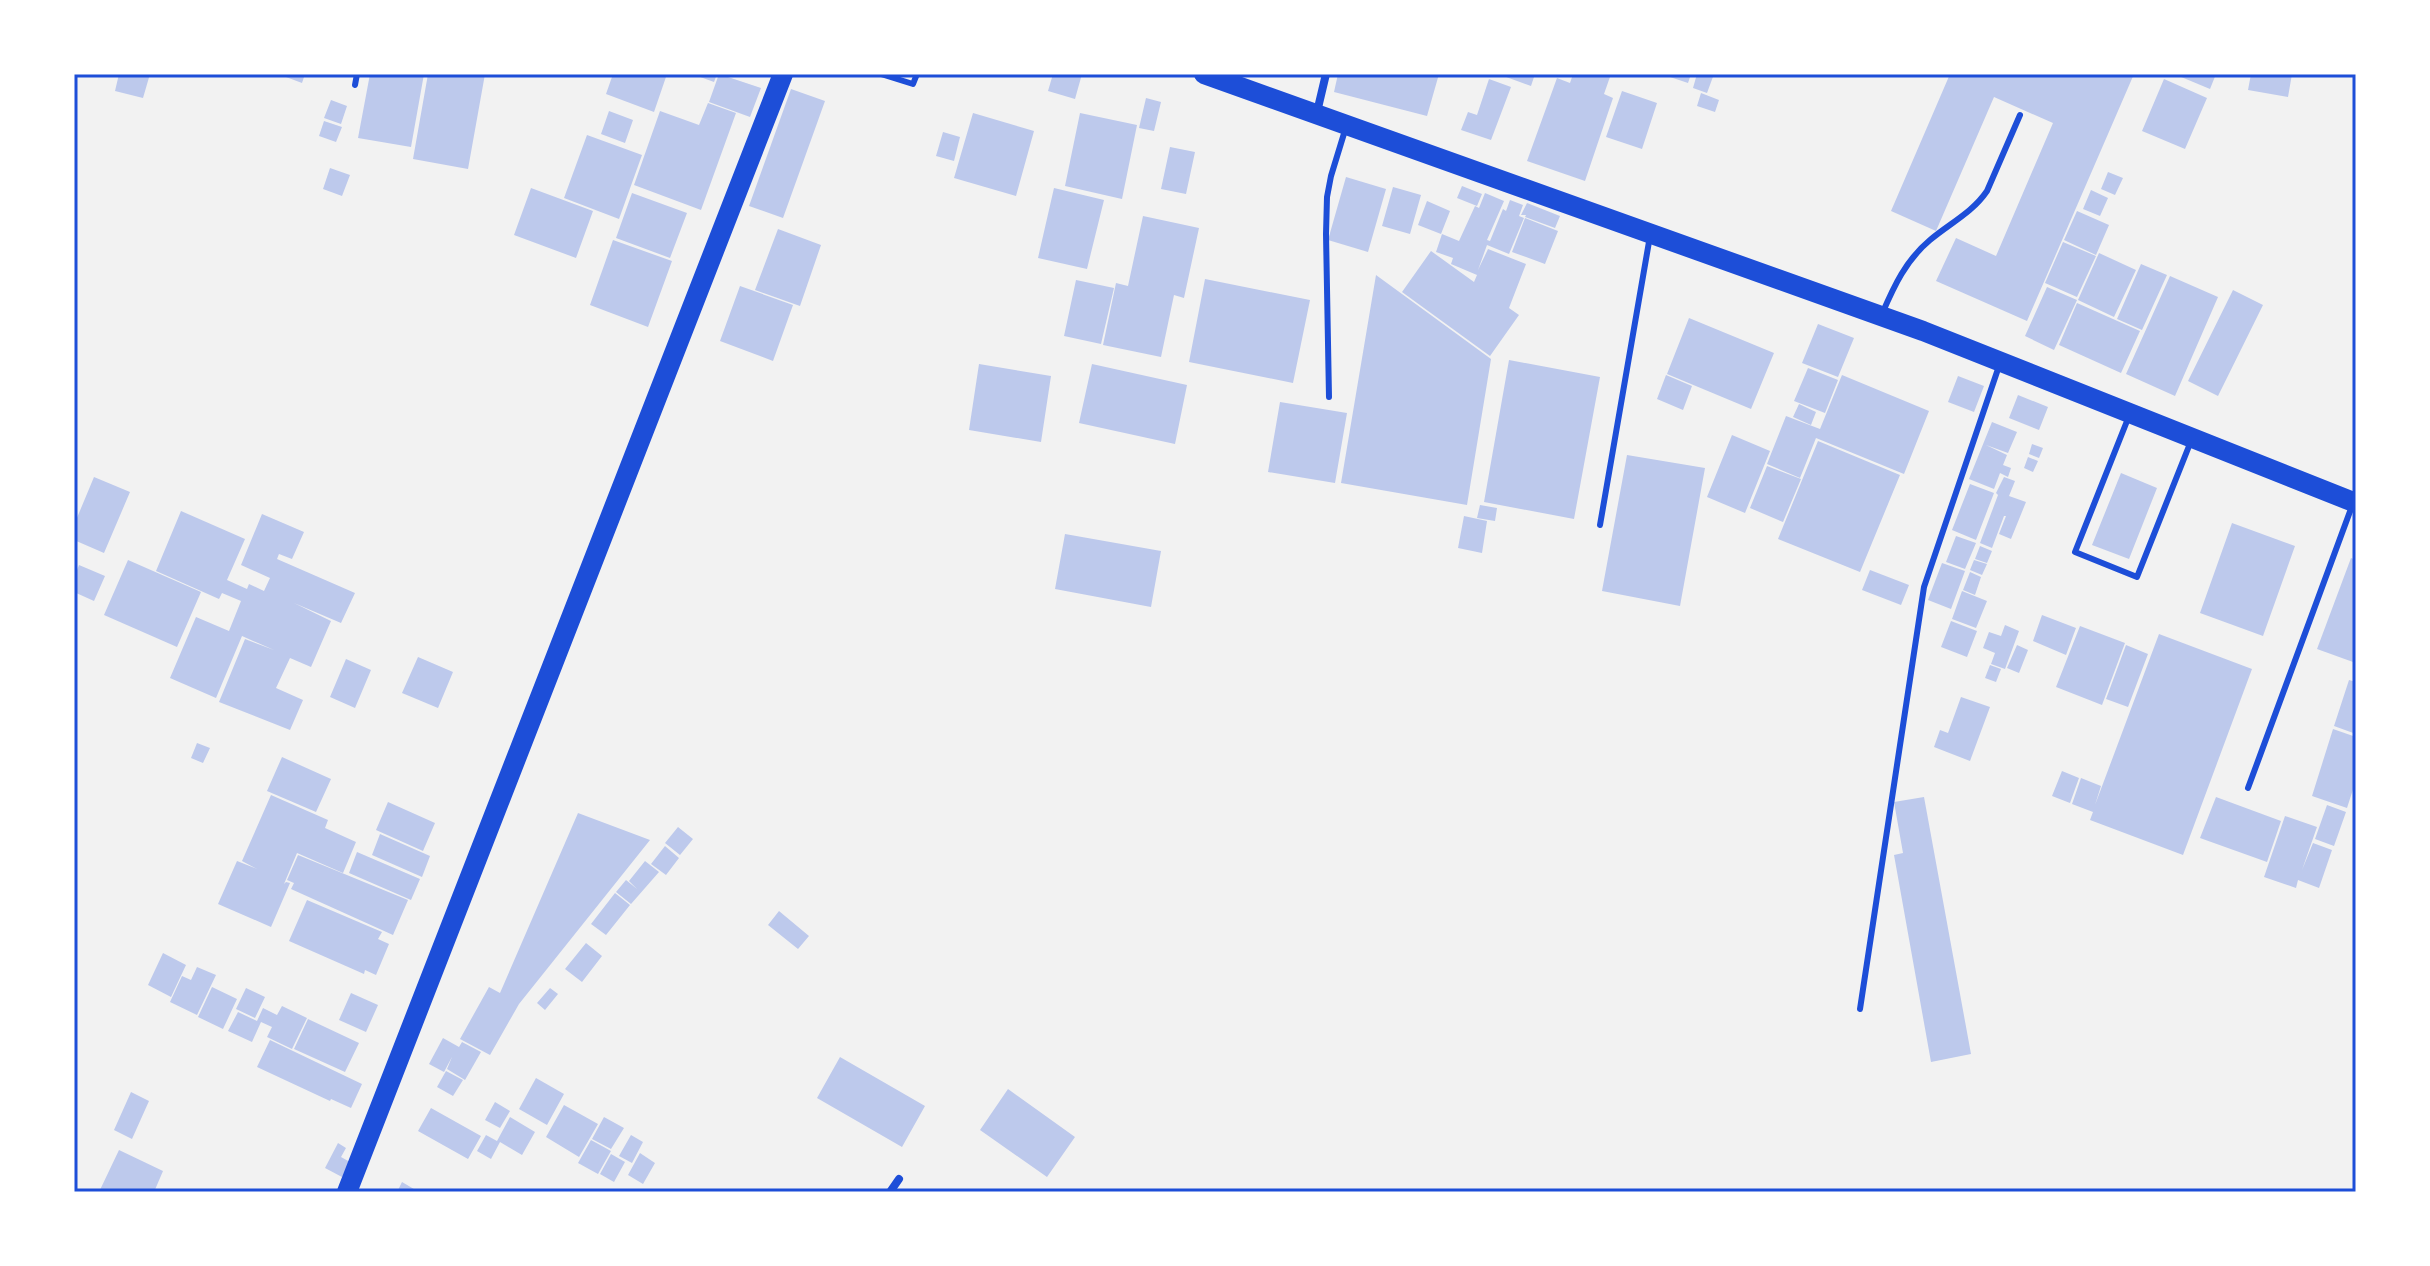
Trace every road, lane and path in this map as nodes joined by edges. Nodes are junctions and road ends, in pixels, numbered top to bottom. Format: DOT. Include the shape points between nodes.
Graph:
graph roads {
  1 [pos="357,74"];
  2 [pos="783,74"];
  3 [pos="881,74"];
  4 [pos="917,74"];
  5 [pos="1204,74"];
  6 [pos="1326,74"];
  7 [pos="355,85"];
  8 [pos="1316,113"];
  9 [pos="2020,115"];
  10 [pos="1347,124"];
  11 [pos="1650,233"];
  12 [pos="1881,316"];
  13 [pos="2000,362"];
  14 [pos="1329,397"];
  15 [pos="2130,413"];
  16 [pos="2192,437"];
  17 [pos="2355,502"];
  18 [pos="1600,525"];
  19 [pos="2248,788"];
  20 [pos="1860,1009"];
  21 [pos="899,1179"];
  22 [pos="347,1192"];
  23 [pos="890,1192"];
  1 -- 7 [label="lane"];
  2 -- 22 [label="main road"];
  3 -- 4 [label="lane" via="913,84"];
  5 -- 8 [label="main road"];
  6 -- 8 [label="street"];
  8 -- 10 [label="main road"];
  9 -- 12 [label="lane" via="1980,202 1918,251"];
  10 -- 11 [label="main road"];
  10 -- 14 [label="lane" via="1327,197"];
  11 -- 12 [label="main road"];
  11 -- 18 [label="lane"];
  12 -- 13 [label="main road"];
  13 -- 15 [label="main road"];
  13 -- 20 [label="lane" via="1924,587"];
  15 -- 16 [label="main road"];
  15 -- 16 [label="lane" via="2075,552 2137,577"];
  16 -- 17 [label="main road"];
  17 -- 19 [label="lane"];
  21 -- 23 [label="street"];
}
